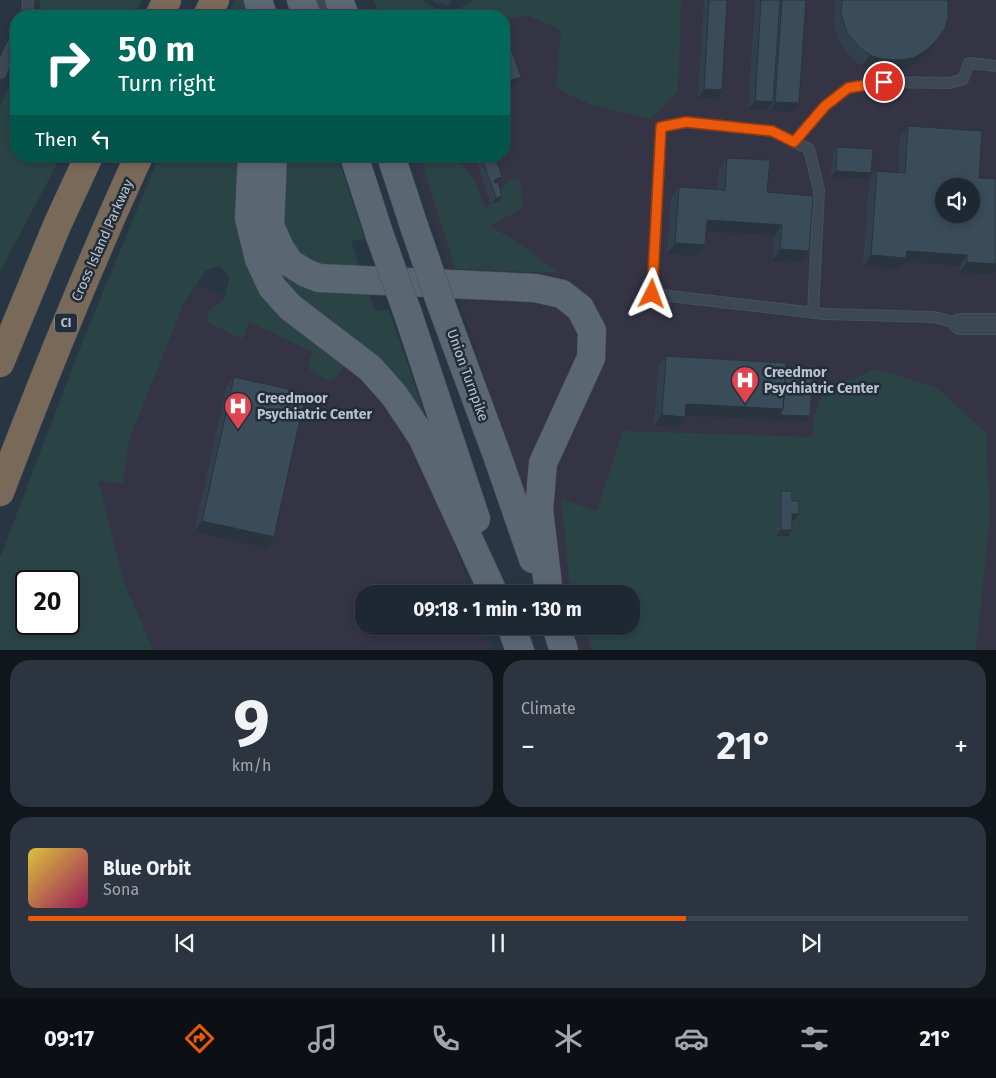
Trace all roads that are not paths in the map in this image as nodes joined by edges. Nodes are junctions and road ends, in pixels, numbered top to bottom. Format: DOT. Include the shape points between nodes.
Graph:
graph roads {
  1 [pos="10,51"];
  2 [pos="996,66"];
  3 [pos="0,73"];
  4 [pos="794,142"];
  5 [pos="84,162"];
  6 [pos="84,162"];
  7 [pos="136,162"];
  8 [pos="252,162"];
  9 [pos="272,162"];
  10 [pos="356,162"];
  11 [pos="393,162"];
  12 [pos="813,313"];
  13 [pos="960,324"];
  14 [pos="996,324"];
  15 [pos="0,325"];
  16 [pos="0,363"];
  17 [pos="0,492"];
  18 [pos="490,585"];
  19 [pos="497,585"];
  20 [pos="541,585"];
  21 [pos="548,585"];
  22 [pos="559,635"];
  23 [pos="564,650"];
  1 -- 3 [label="lane"];
  2 -- 4 [label="lane" via="970,63 963,79 950,83 884,82 848,88 825,106"];
  4 -- 12 [label="lane" via="809,149 819,190"];
  4 -- 12 [label="lane" via="772,131 686,122 661,127 652,294"];
  5 -- 15 [label="highway"];
  6 -- 16 [label="highway"];
  7 -- 17 [label="highway, Cross Island Parkway / CI" via="40,384"];
  8 -- 18 [label="main road" via="249,218 258,258 272,287 290,307 370,368 394,395 422,437"];
  9 -- 21 [label="main road" via="270,226 290,263 306,273 319,278 536,288 562,294 580,308 592,331 591,358 543,463 539,510"];
  10 -- 19 [label="main road, bridge"];
  11 -- 20 [label="main road, Union Turnpike, bridge"];
  12 -- 13 [label="lane" via="934,317"];
  13 -- 14 [label="street"];
  22 -- 23 [label="main road"];
}
